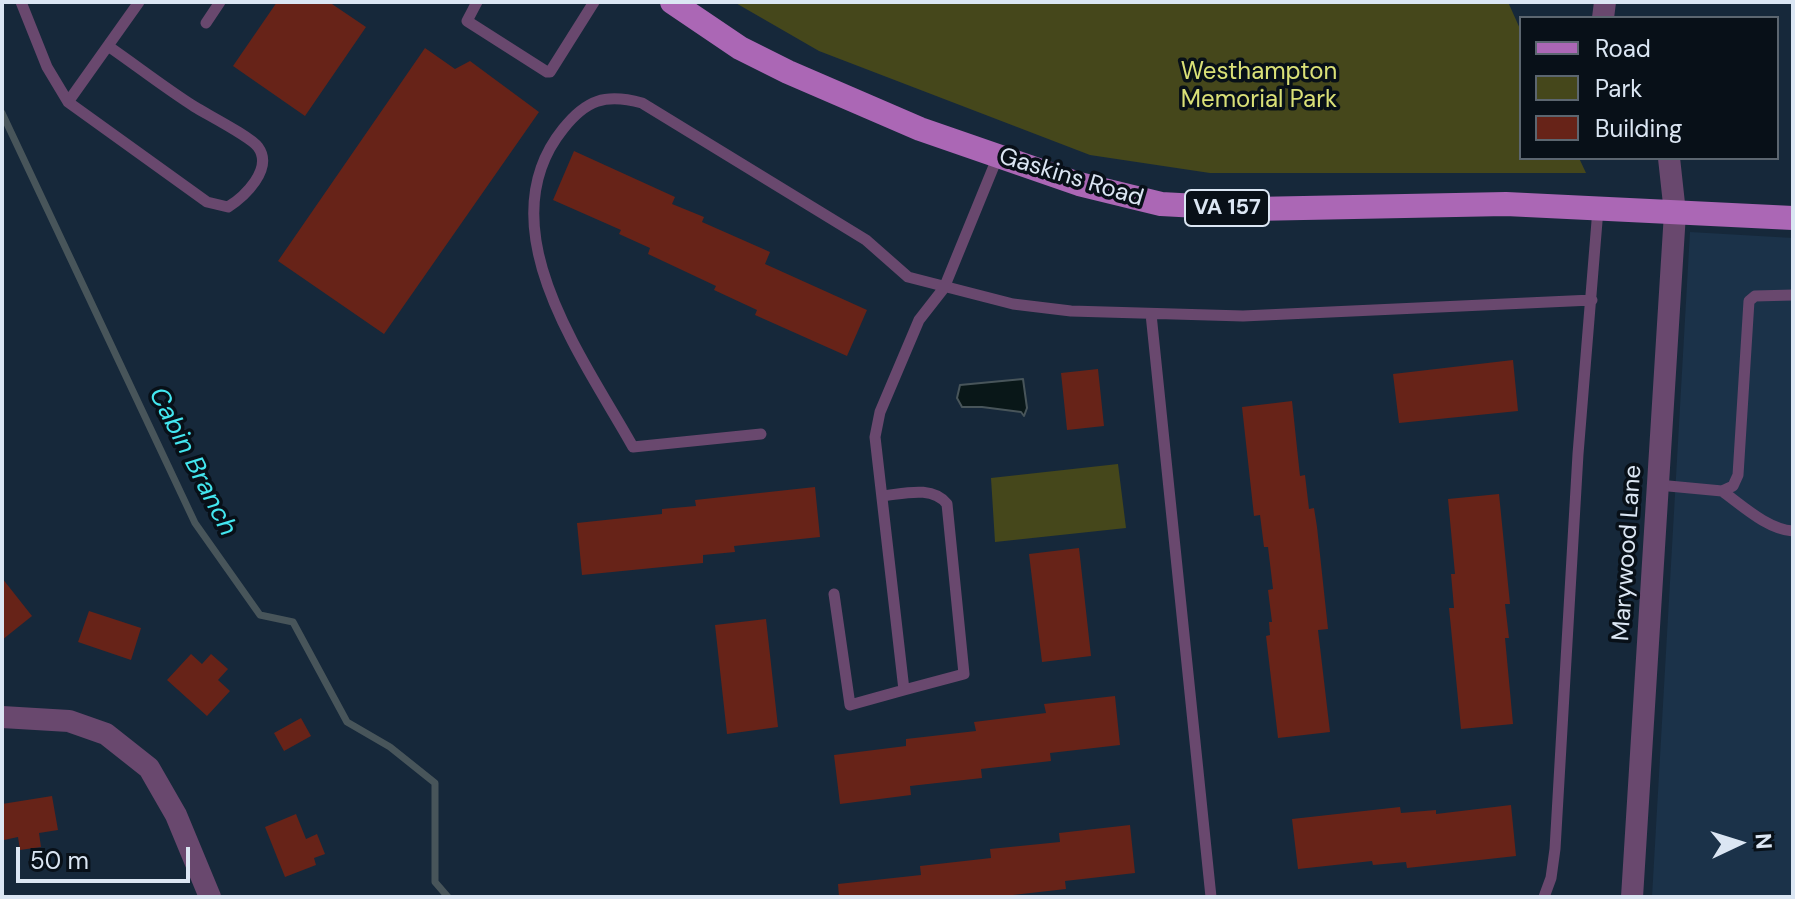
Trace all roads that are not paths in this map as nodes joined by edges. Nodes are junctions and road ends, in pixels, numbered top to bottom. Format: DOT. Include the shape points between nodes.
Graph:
graph roads {
  1 [pos="21,2"];
  2 [pos="139,2"];
  3 [pos="220,2"];
  4 [pos="477,2"];
  5 [pos="594,2"];
  6 [pos="672,2"];
  7 [pos="206,23"];
  8 [pos="108,46"];
  9 [pos="68,102"];
  10 [pos="998,156"];
  11 [pos="1669,160"];
  12 [pos="1598,209"];
  13 [pos="1675,213"];
  14 [pos="1793,218"];
  15 [pos="944,288"];
  16 [pos="1793,295"];
  17 [pos="1592,300"];
  18 [pos="1151,314"];
  19 [pos="761,434"];
  20 [pos="1658,485"];
  21 [pos="1722,491"];
  22 [pos="882,496"];
  23 [pos="1793,531"];
  24 [pos="834,594"];
  25 [pos="904,690"];
  26 [pos="2,717"];
  27 [pos="210,897"];
  28 [pos="1211,897"];
  29 [pos="1544,897"];
  30 [pos="1632,897"];
  1 -- 9 [label="lane" via="47,67"];
  2 -- 8 [label="lane"];
  3 -- 7 [label="lane"];
  4 -- 5 [label="lane" via="466,21 547,72"];
  6 -- 10 [label="main road, Gaskins Road / VA 157" via="740,48 788,72"];
  8 -- 9 [label="lane"];
  8 -- 9 [label="lane" via="258,146 261,172 228,207 207,202"];
  10 -- 12 [label="main road, Gaskins Road / VA 157" via="1161,204"];
  10 -- 15 [label="lane"];
  11 -- 13 [label="street, Marywood Lane"];
  12 -- 13 [label="main road, Gaskins Road / VA 157"];
  12 -- 17 [label="lane"];
  13 -- 14 [label="main road, Gaskins Road / VA 157"];
  13 -- 20 [label="street, Marywood Lane"];
  15 -- 18 [label="lane" via="1013,304"];
  15 -- 19 [label="lane" via="908,277 866,240 642,103 601,99 583,107 549,146 534,196 537,257 555,307 633,447"];
  15 -- 22 [label="lane" via="919,320 880,412 875,437"];
  16 -- 21 [label="lane" via="1755,296 1749,301 1738,475 1733,486"];
  17 -- 18 [label="lane" via="1243,316"];
  17 -- 29 [label="lane" via="1555,849"];
  18 -- 28 [label="lane"];
  20 -- 21 [label="lane"];
  20 -- 30 [label="street, Marywood Lane"];
  21 -- 23 [label="lane" via="1766,522"];
  22 -- 25 [label="lane"];
  22 -- 25 [label="lane" via="932,493 947,504 964,674"];
  24 -- 25 [label="lane" via="850,705"];
  26 -- 27 [label="street" via="69,721 106,734 149,768 176,815"];
}
